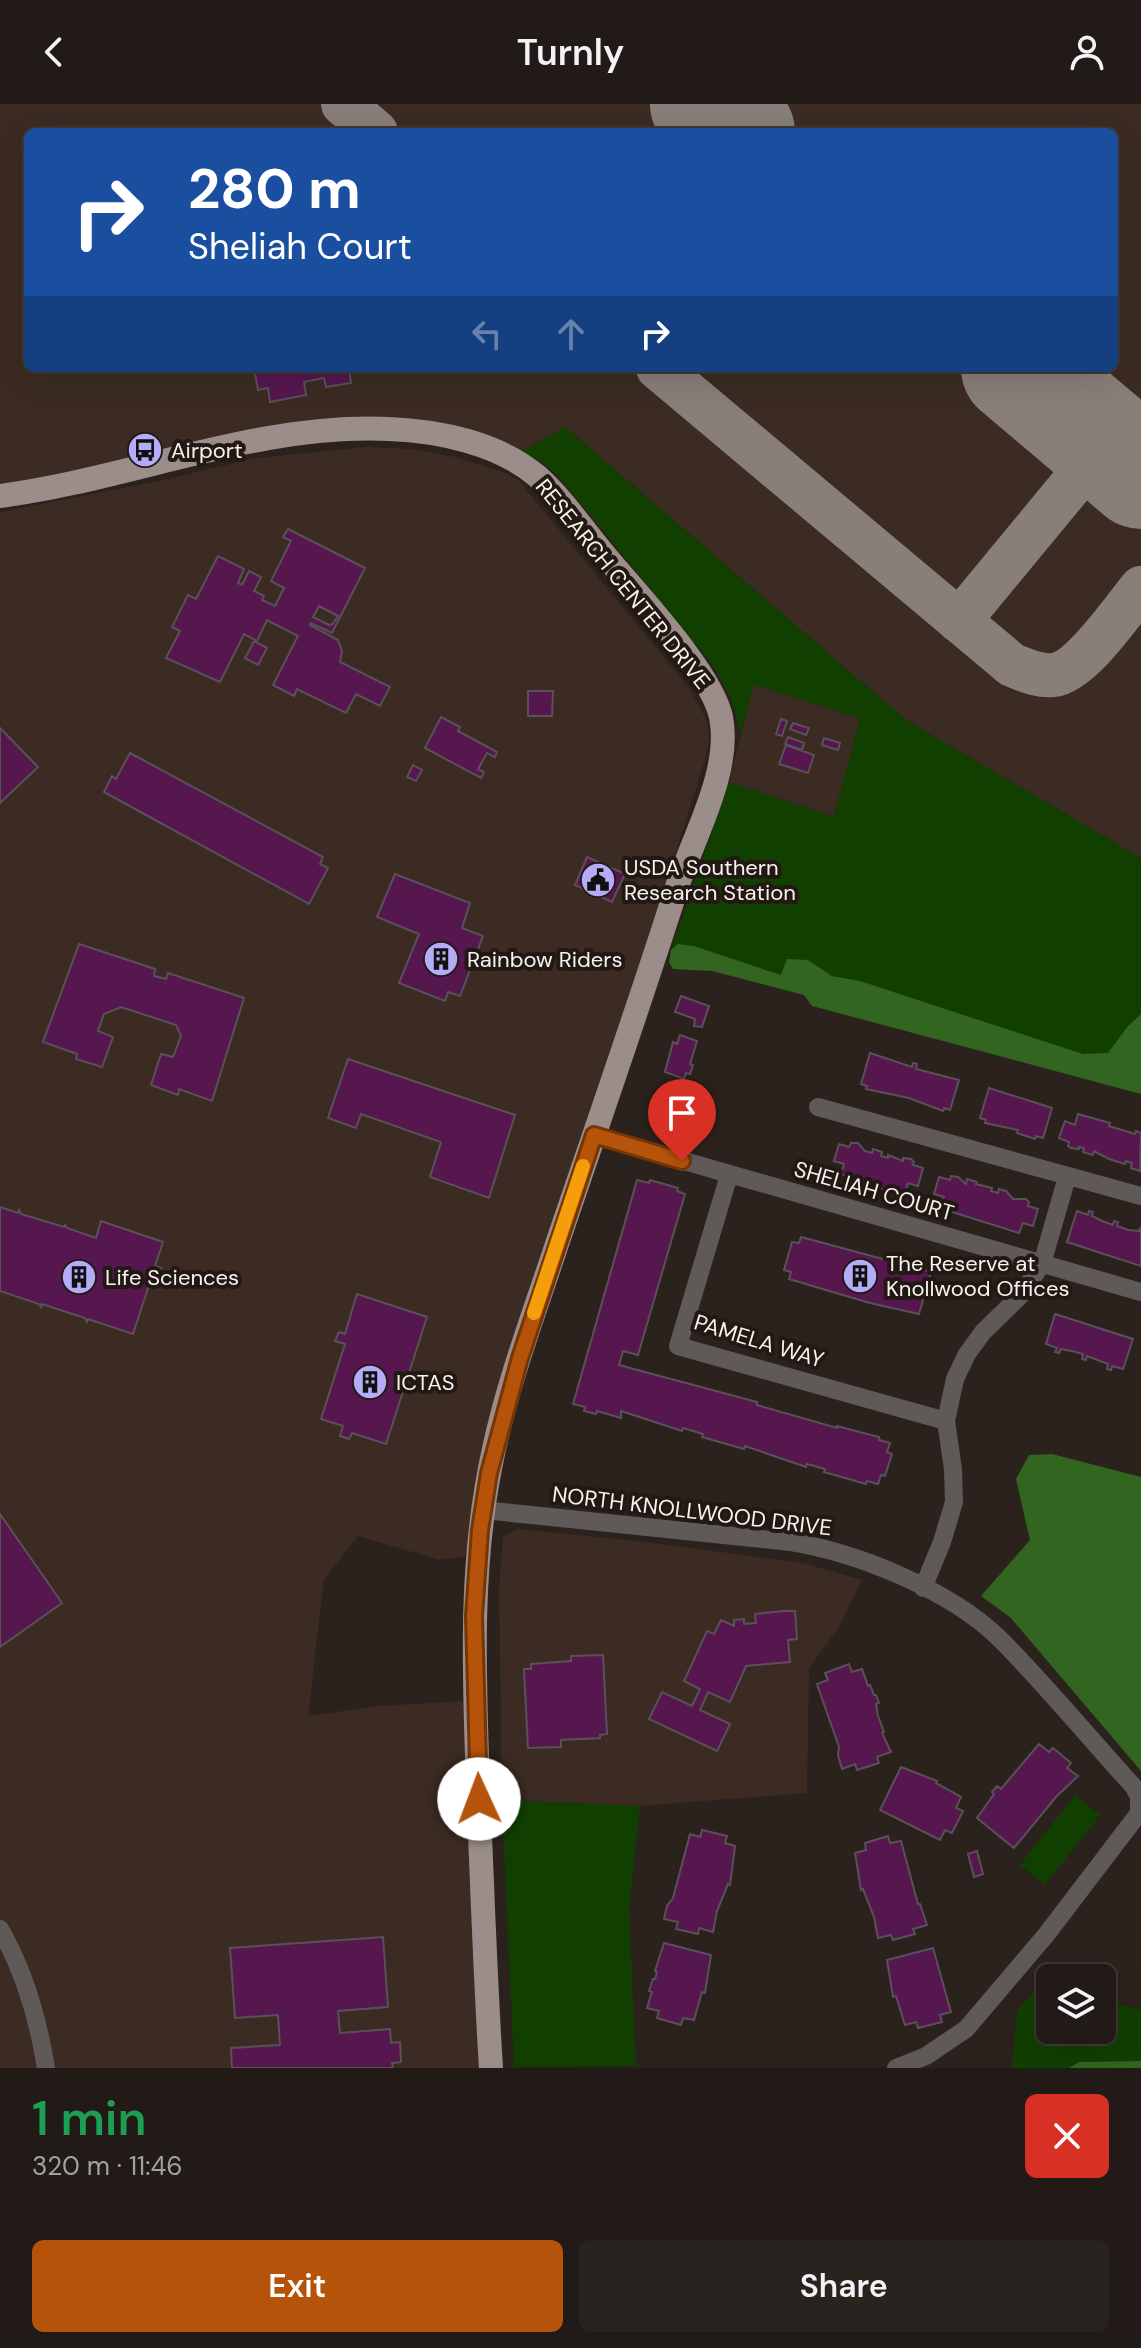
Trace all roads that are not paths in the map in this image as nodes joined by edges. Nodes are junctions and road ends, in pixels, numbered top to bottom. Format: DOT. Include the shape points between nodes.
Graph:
graph roads {
  1 [pos="0,496"];
  2 [pos="818,1107"];
  3 [pos="594,1135"];
  4 [pos="729,1175"];
  5 [pos="1067,1177"];
  6 [pos="1141,1196"];
  7 [pos="1042,1264"];
  8 [pos="1141,1292"];
  9 [pos="946,1421"];
  10 [pos="483,1510"];
  11 [pos="923,1588"];
  12 [pos="0,1929"];
  13 [pos="900,2067"];
  14 [pos="46,2068"];
  15 [pos="491,2068"];
  1 -- 3 [label="main road, RESEARCH CENTER DRIVE" via="242,444 381,429 438,435 487,448 514,460 548,487 700,672 717,704 722,729 717,775"];
  2 -- 5 [label="street"];
  3 -- 4 [label="street, SHELIAH COURT"];
  3 -- 10 [label="main road, RESEARCH CENTER DRIVE" via="511,1386"];
  4 -- 7 [label="street, SHELIAH COURT"];
  4 -- 9 [label="street, PAMELA WAY" via="678,1346"];
  5 -- 6 [label="street"];
  5 -- 7 [label="street"];
  7 -- 8 [label="street, SHELIAH COURT"];
  7 -- 9 [label="street" via="967,1354"];
  9 -- 11 [label="street" via="954,1502"];
  10 -- 11 [label="street, NORTH KNOLLWOOD DRIVE" via="807,1545 868,1562"];
  10 -- 15 [label="main road, RESEARCH CENTER DRIVE" via="474,1657"];
  11 -- 13 [label="street, NORTH KNOLLWOOD DRIVE" via="997,1637 1138,1794 1140,1807 1046,1935 966,2029"];
  12 -- 14 [label="street" via="30,1996"];
}
